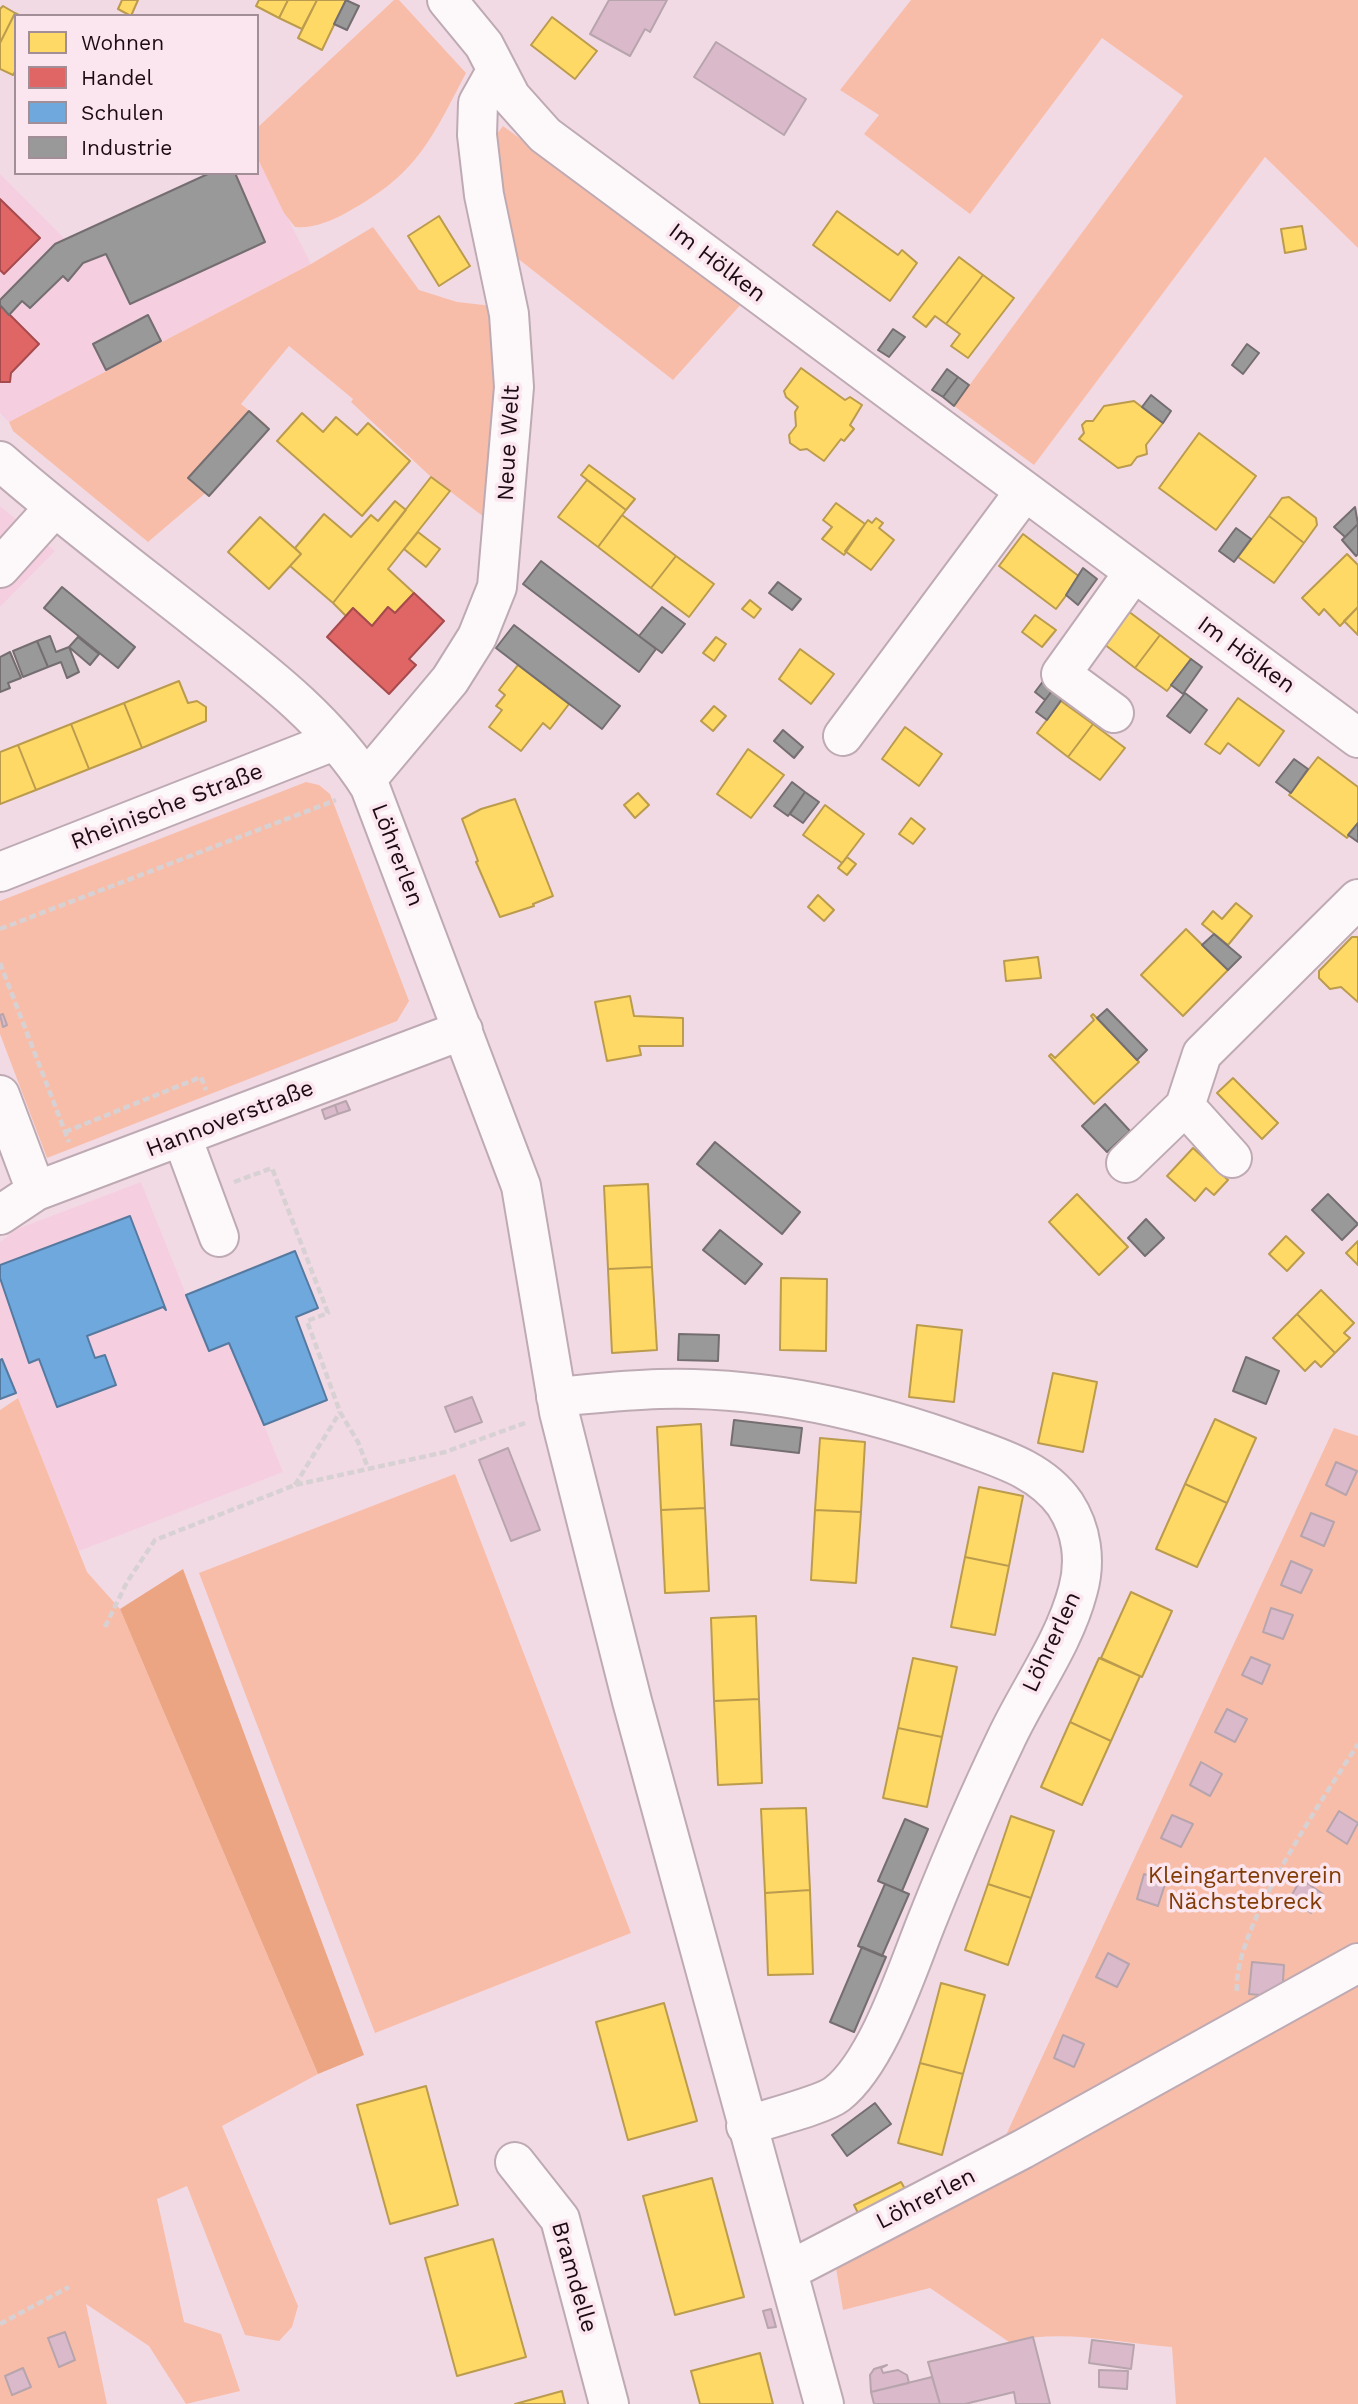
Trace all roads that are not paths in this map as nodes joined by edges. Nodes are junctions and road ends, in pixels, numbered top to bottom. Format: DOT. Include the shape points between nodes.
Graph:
graph roads {
  1 [pos="447,0"];
  2 [pos="496,71"];
  3 [pos="0,461"];
  4 [pos="1025,491"];
  5 [pos="54,508"];
  6 [pos="0,568"];
  7 [pos="1134,572"];
  8 [pos="1114,713"];
  9 [pos="843,736"];
  10 [pos="1358,737"];
  11 [pos="334,741"];
  12 [pos="368,783"];
  13 [pos="0,872"];
  14 [pos="1358,899"];
  15 [pos="463,1030"];
  16 [pos="0,1095"];
  17 [pos="1185,1106"];
  18 [pos="182,1137"];
  19 [pos="1232,1158"];
  20 [pos="1126,1163"];
  21 [pos="36,1191"];
  22 [pos="0,1215"];
  23 [pos="219,1237"];
  24 [pos="558,1404"];
  25 [pos="1358,1963"];
  26 [pos="746,2126"];
  27 [pos="515,2162"];
  28 [pos="788,2271"];
  29 [pos="609,2404"];
  30 [pos="824,2404"];
  1 -- 2 [label="street, Im Hölken" via="484,44"];
  2 -- 4 [label="street, Im Hölken" via="545,135"];
  2 -- 12 [label="street, Neue Welt" via="478,103 477,135 484,195 509,314 514,387 497,587 477,637 450,680"];
  3 -- 5 [label="street, Löhrerlen"];
  4 -- 7 [label="street, Im Hölken"];
  4 -- 9 [label="street"];
  5 -- 6 [label="street"];
  5 -- 11 [label="street, Löhrerlen" via="270,677"];
  7 -- 8 [label="street" via="1061,674"];
  7 -- 10 [label="street, Im Hölken"];
  11 -- 12 [label="street, Löhrerlen"];
  11 -- 13 [label="street, Rheinische Straße"];
  12 -- 15 [label="street, Löhrerlen"];
  14 -- 17 [label="street" via="1202,1054"];
  15 -- 18 [label="street, Hannoverstraße"];
  15 -- 24 [label="street, Löhrerlen" via="521,1186"];
  16 -- 21 [label="street"];
  17 -- 19 [label="street"];
  17 -- 20 [label="street"];
  18 -- 21 [label="street, Hannoverstraße"];
  18 -- 23 [label="street"];
  21 -- 22 [label="street, Hannoverstraße"];
  24 -- 26 [label="street, Löhrerlen"];
  24 -- 26 [label="street, Löhrerlen" via="660,1389 749,1393 901,1422 1020,1465 1064,1503 1076,1527 1084,1560 1066,1624 979,1797 869,2055 836,2095"];
  25 -- 28 [label="street, Löhrerlen" via="1023,2149"];
  26 -- 28 [label="street, Löhrerlen"];
  27 -- 29 [label="street, Bramdelle" via="560,2219"];
  28 -- 30 [label="street, Löhrerlen"];
}
